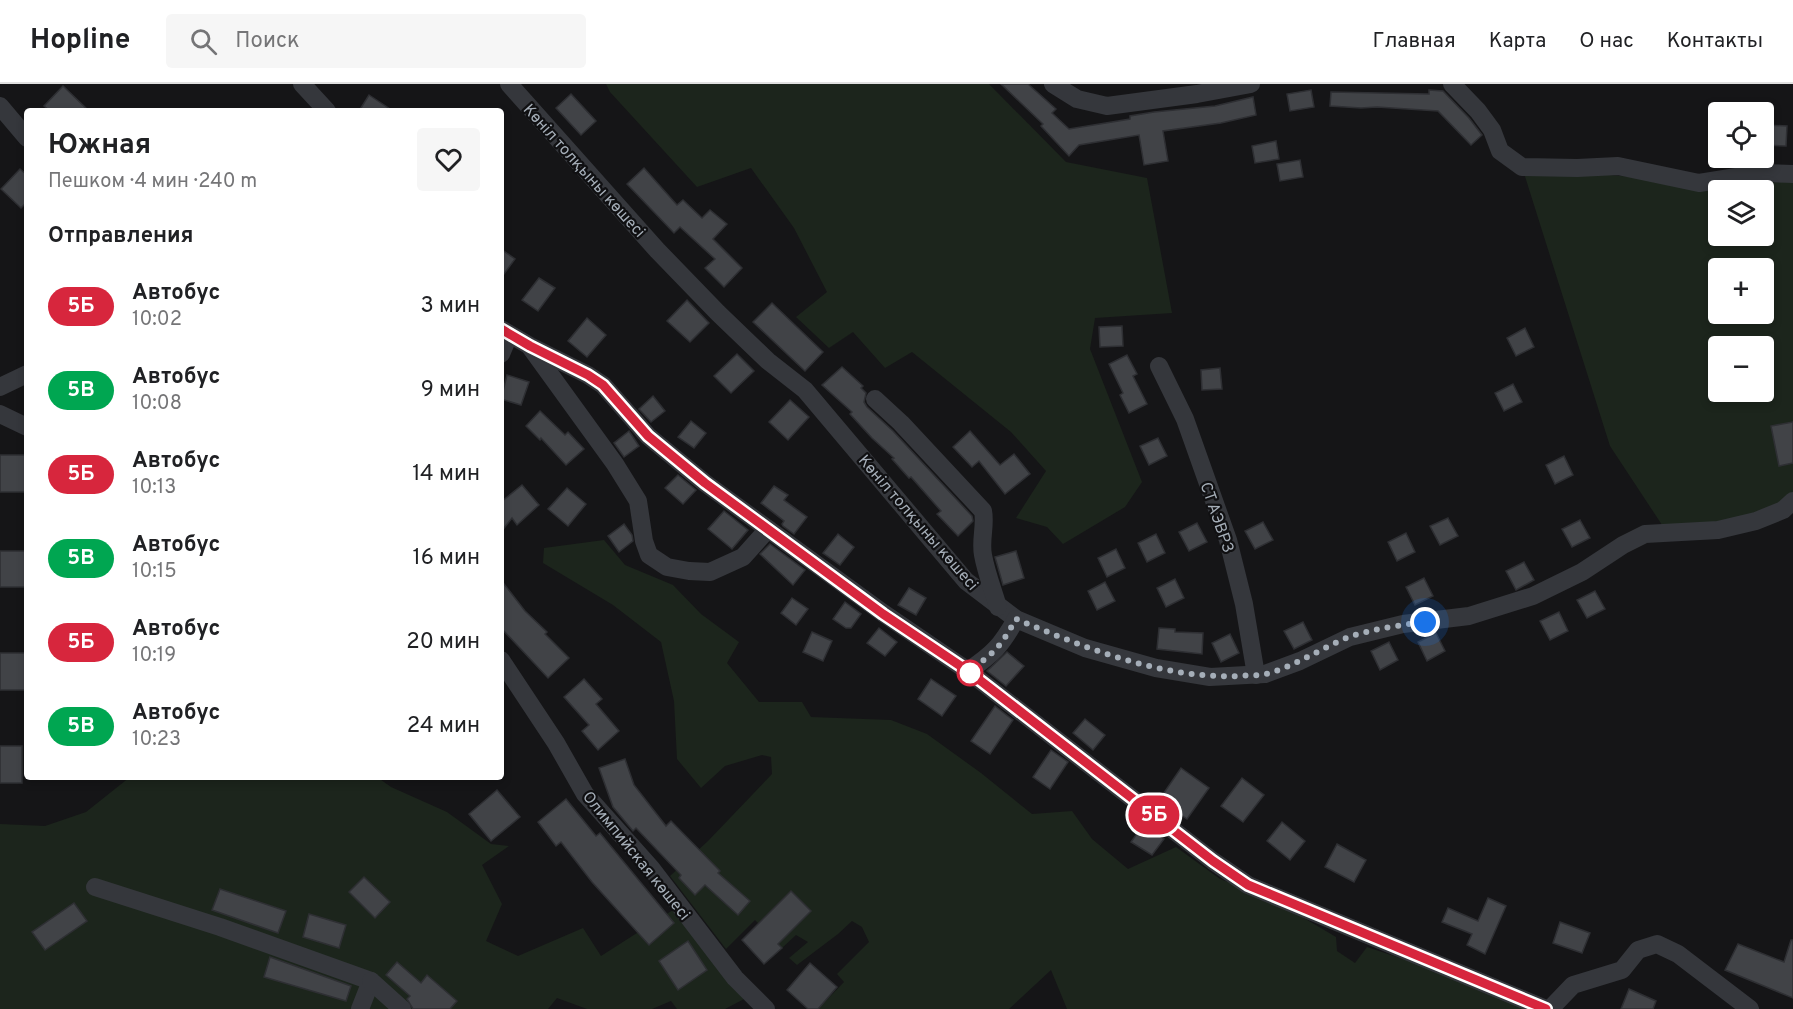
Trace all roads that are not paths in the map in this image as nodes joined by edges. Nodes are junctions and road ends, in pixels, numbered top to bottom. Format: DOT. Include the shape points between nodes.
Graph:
graph roads {
  1 [pos="302,84"];
  2 [pos="509,84"];
  3 [pos="1053,84"];
  4 [pos="1251,84"];
  5 [pos="1452,84"];
  6 [pos="0,106"];
  7 [pos="324,108"];
  8 [pos="24,134"];
  9 [pos="1793,174"];
  10 [pos="505,332"];
  11 [pos="530,346"];
  12 [pos="1159,366"];
  13 [pos="24,375"];
  14 [pos="0,387"];
  15 [pos="875,399"];
  16 [pos="0,414"];
  17 [pos="24,426"];
  18 [pos="1793,501"];
  19 [pos="768,529"];
  20 [pos="998,607"];
  21 [pos="1016,619"];
  22 [pos="504,665"];
  23 [pos="968,671"];
  24 [pos="1256,675"];
  25 [pos="95,887"];
  26 [pos="372,981"];
  27 [pos="360,1009"];
  28 [pos="402,1009"];
  29 [pos="766,1009"];
  30 [pos="1548,1009"];
  31 [pos="1750,1009"];
  1 -- 7 [label="street"];
  2 -- 20 [label="street, Көніл толқыны көшесі" via="657,250 768,362 804,390 966,581"];
  3 -- 4 [label="street" via="1077,99 1107,106"];
  5 -- 9 [label="street" via="1492,130 1500,151 1522,167 1618,166 1699,183 1761,173"];
  6 -- 8 [label="street"];
  10 -- 11 [label="street"];
  11 -- 19 [label="street" via="603,385 648,436"];
  11 -- 19 [label="street" via="638,501 649,555 667,567 710,572 743,557"];
  12 -- 24 [label="street, СТ АЭВРЗ" via="1185,419 1228,540"];
  13 -- 14 [label="street"];
  15 -- 20 [label="street" via="983,511 983,554"];
  16 -- 17 [label="street"];
  18 -- 24 [label="street, Көніл толқыны көшесі" via="1783,510 1756,521 1718,530 1645,534 1533,596 1469,616 1403,624 1350,637 1300,662"];
  19 -- 23 [label="street"];
  20 -- 21 [label="street, Көніл толқыны көшесі"];
  21 -- 23 [label="street" via="996,651"];
  21 -- 24 [label="street, Көніл толқыны көшесі" via="1085,648 1156,668 1210,677"];
  22 -- 29 [label="street, Олимпийская көшесі" via="585,794 651,868 735,978"];
  23 -- 30 [label="street" via="1248,885"];
  25 -- 26 [label="street"];
  26 -- 27 [label="street"];
  26 -- 28 [label="street"];
  30 -- 31 [label="street" via="1573,985 1622,970 1638,950 1657,944 1678,954"];
}
